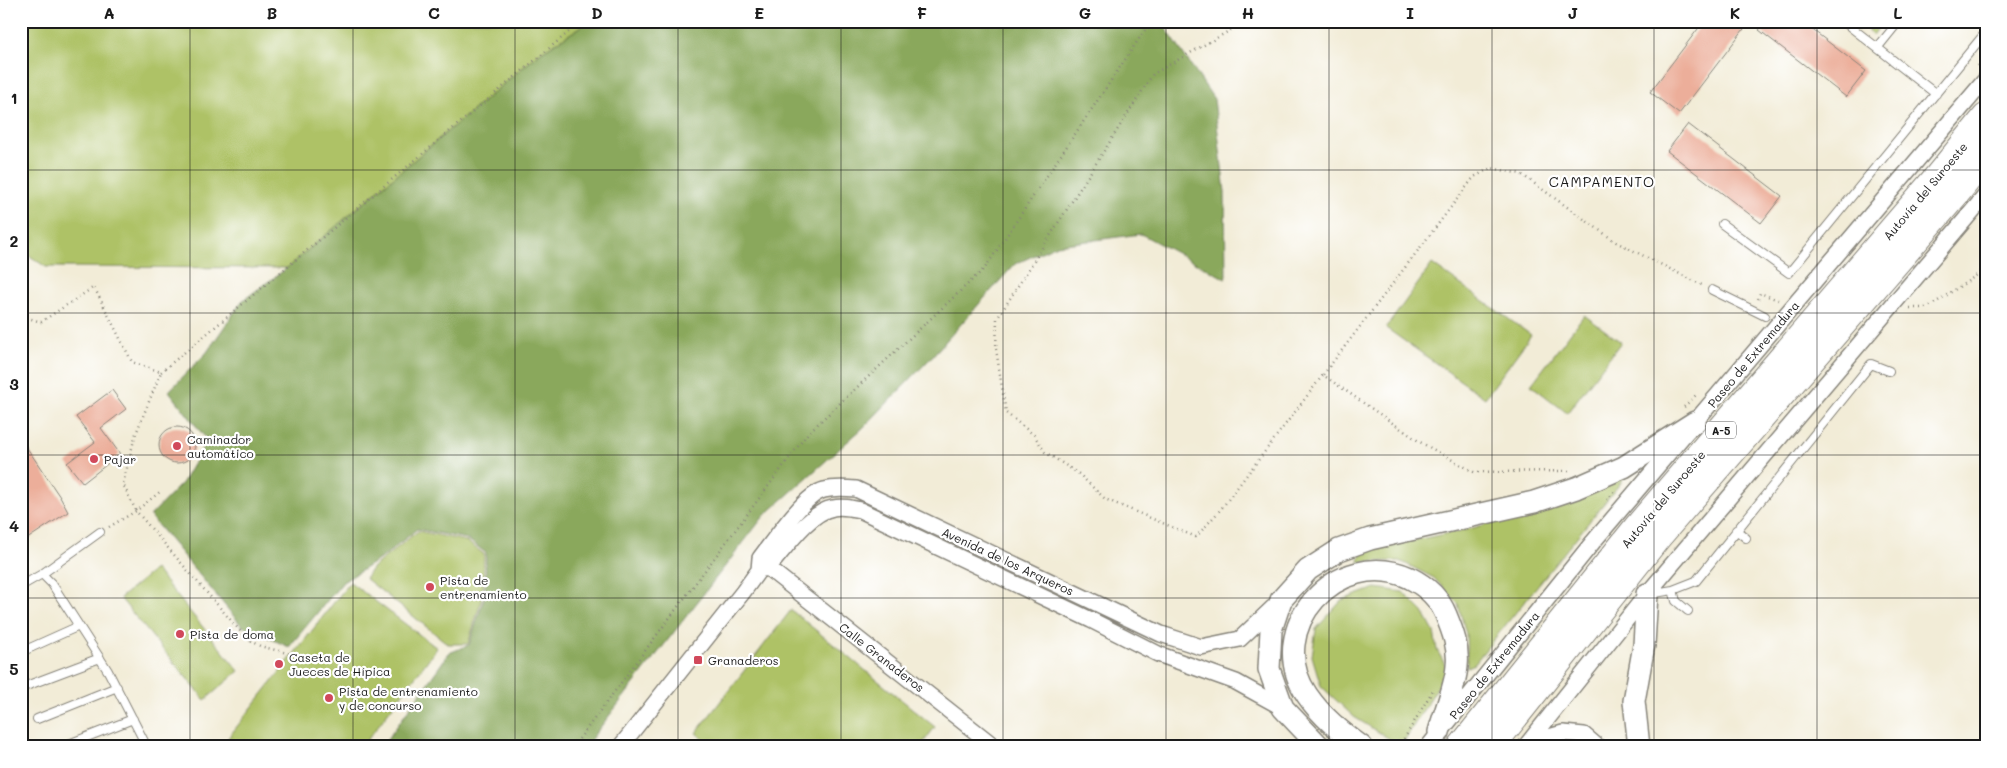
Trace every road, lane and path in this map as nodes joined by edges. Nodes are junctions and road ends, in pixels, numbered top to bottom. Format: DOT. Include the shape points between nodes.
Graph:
graph roads {
  1 [pos="582,21"];
  2 [pos="1151,21"];
  3 [pos="1274,21"];
  4 [pos="1843,21"];
  5 [pos="1899,21"];
  6 [pos="1986,32"];
  7 [pos="1878,48"];
  8 [pos="1986,79"];
  9 [pos="1936,94"];
  10 [pos="1986,118"];
  11 [pos="1986,155"];
  12 [pos="1986,195"];
  13 [pos="1722,224"];
  14 [pos="21,259"];
  15 [pos="1986,269"];
  16 [pos="1712,290"];
  17 [pos="1764,302"];
  18 [pos="1782,302"];
  19 [pos="1904,307"];
  20 [pos="1765,316"];
  21 [pos="1889,371"];
  22 [pos="161,372"];
  23 [pos="1323,375"];
  24 [pos="1695,422"];
  25 [pos="1573,470"];
  26 [pos="160,491"];
  27 [pos="136,511"];
  28 [pos="1736,530"];
  29 [pos="100,532"];
  30 [pos="1746,538"];
  31 [pos="764,569"];
  32 [pos="42,574"];
  33 [pos="21,586"];
  34 [pos="1673,590"];
  35 [pos="1647,594"];
  36 [pos="1281,600"];
  37 [pos="1688,611"];
  38 [pos="79,626"];
  39 [pos="21,652"];
  40 [pos="291,654"];
  41 [pos="100,658"];
  42 [pos="26,686"];
  43 [pos="116,687"];
  44 [pos="1434,687"];
  45 [pos="1284,708"];
  46 [pos="133,719"];
  47 [pos="37,720"];
  48 [pos="1433,740"];
  49 [pos="1527,745"];
  50 [pos="61,747"];
  51 [pos="147,747"];
  52 [pos="574,747"];
  53 [pos="620,747"];
  54 [pos="994,747"];
  55 [pos="1320,747"];
  56 [pos="1362,747"];
  57 [pos="1404,747"];
  58 [pos="1462,747"];
  59 [pos="1490,747"];
  60 [pos="1598,747"];
  61 [pos="1639,747"];
  1 -- 22 [label="path"];
  2 -- 52 [label="path" via="985,268 808,433"];
  3 -- 23 [label="path" via="1242,23 1153,74 997,320 996,349 1006,413 1034,435 1045,452 1079,474 1105,499 1196,537"];
  4 -- 7 [label="lane"];
  5 -- 7 [label="lane"];
  6 -- 9 [label="lane"];
  7 -- 9 [label="lane"];
  8 -- 24 [label="street, Paseo de Extremadura"];
  9 -- 13 [label="lane" via="1789,273"];
  10 -- 58 [label="highway, Autovía del Suroeste / A-5" via="1639,526"];
  11 -- 59 [label="highway, Autovía del Suroeste / A-5" via="1657,536"];
  12 -- 35 [label="street"];
  14 -- 22 [label="path" via="26,295 25,317 40,322 94,287 132,362"];
  15 -- 19 [label="path" via="1932,305 1917,309"];
  16 -- 20 [label="lane"];
  16 -- 23 [label="path" via="1616,242 1521,174 1492,168 1474,177"];
  17 -- 18 [label="path" via="1757,299 1760,293"];
  21 -- 28 [label="lane" via="1868,363"];
  22 -- 27 [label="path" via="134,436 123,484"];
  23 -- 25 [label="path" via="1420,442 1474,472"];
  24 -- 36 [label="main road" via="1624,467 1576,488 1534,502 1370,539 1339,550 1308,570"];
  24 -- 48 [label="street, Paseo de Extremadura"];
  26 -- 27 [label="path"];
  27 -- 29 [label="path"];
  27 -- 40 [label="path" via="248,640"];
  28 -- 30 [label="lane"];
  28 -- 34 [label="lane" via="1696,581"];
  29 -- 32 [label="lane"];
  31 -- 36 [label="street, Avenida de los Arqueros" via="760,558 805,501 823,490 856,489 1161,634 1200,646 1240,639"];
  31 -- 45 [label="street, Avenida de los Arqueros" via="815,515 831,508 860,510 1158,654 1236,682"];
  31 -- 53 [label="street, Avenida de los Arqueros"];
  31 -- 54 [label="street, Calle Granaderos"];
  32 -- 33 [label="lane"];
  32 -- 38 [label="lane"];
  34 -- 35 [label="lane"];
  34 -- 37 [label="lane" via="1676,601"];
  35 -- 49 [label="street"];
  35 -- 61 [label="main road" via="1644,645 1634,701"];
  36 -- 45 [label="main road" via="1271,630 1269,669"];
  38 -- 39 [label="lane"];
  38 -- 41 [label="lane"];
  41 -- 42 [label="lane"];
  41 -- 43 [label="lane"];
  43 -- 46 [label="lane"];
  43 -- 47 [label="lane"];
  44 -- 57 [label="path" via="1401,744"];
  45 -- 55 [label="main road"];
  46 -- 50 [label="lane"];
  46 -- 51 [label="lane"];
  48 -- 56 [label="main road" via="1457,667 1455,635 1443,607 1429,590 1399,573 1376,570 1356,572 1332,584 1314,599 1296,633 1293,656 1306,694 1333,726"];
  49 -- 60 [label="street" via="1563,733 1584,735"];
}
